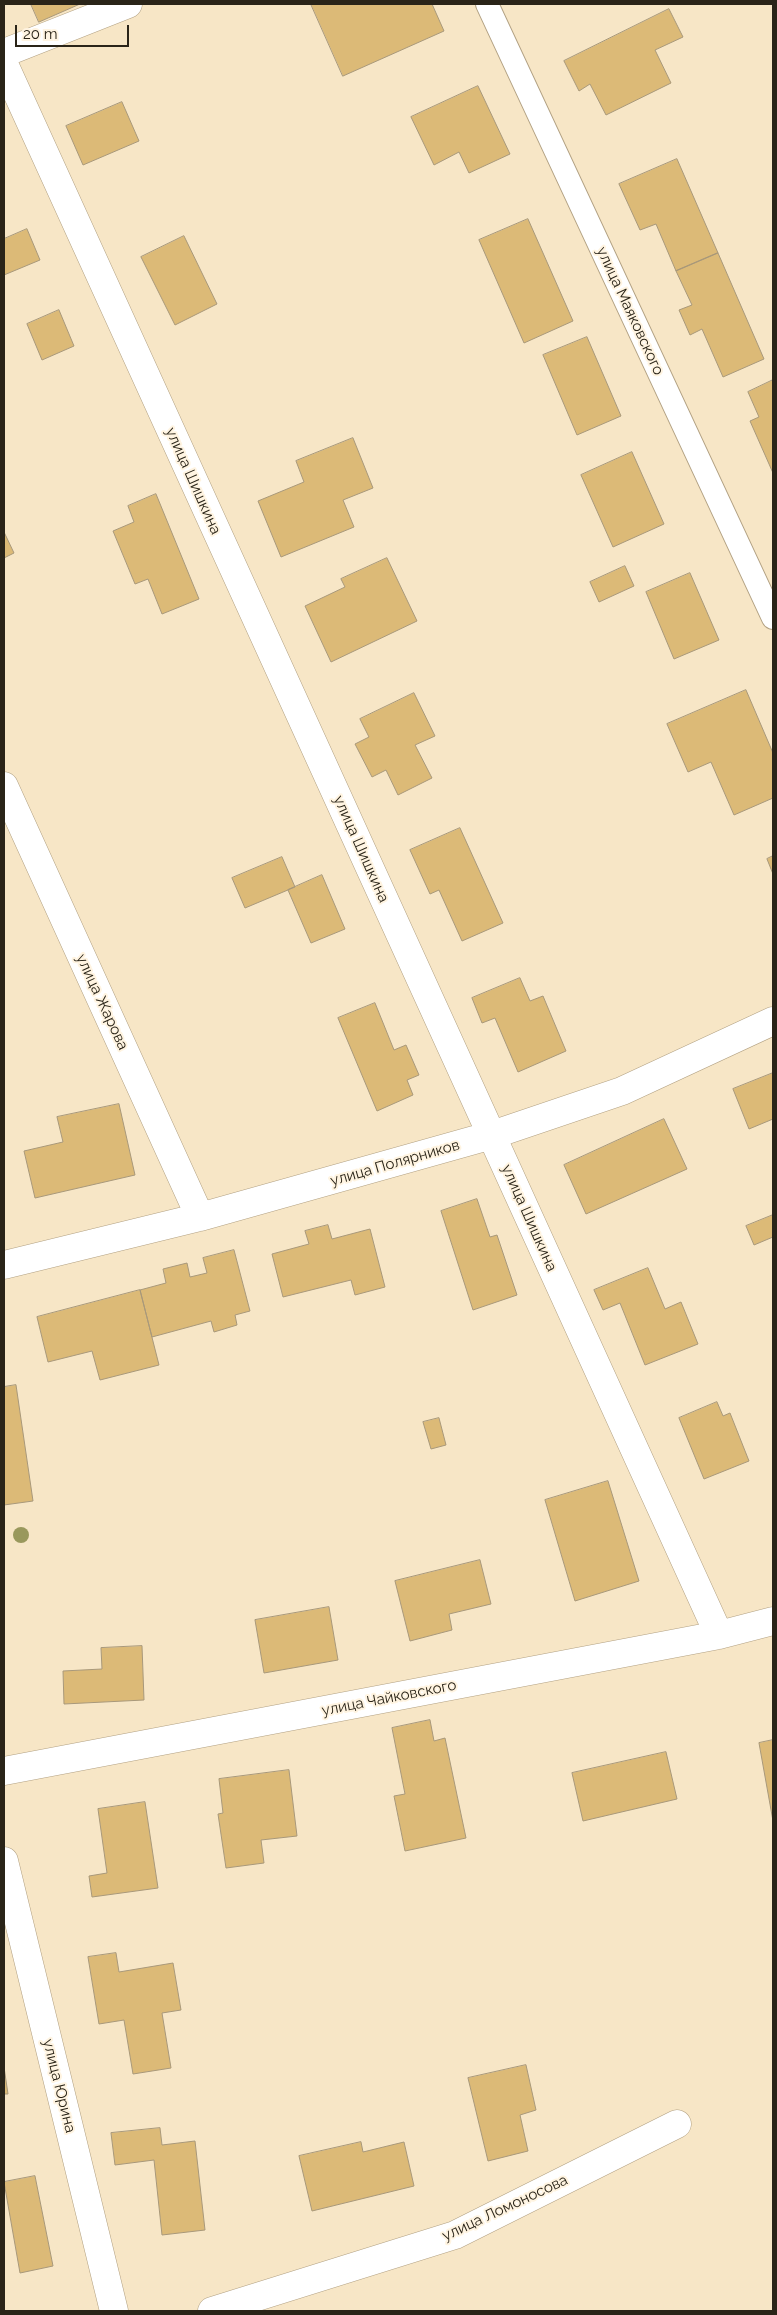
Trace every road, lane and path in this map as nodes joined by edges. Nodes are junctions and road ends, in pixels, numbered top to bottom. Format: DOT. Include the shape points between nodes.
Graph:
graph roads {
  1 [pos="128,4"];
  2 [pos="487,4"];
  3 [pos="4,53"];
  4 [pos="4,64"];
  5 [pos="773,618"];
  6 [pos="4,786"];
  7 [pos="773,1021"];
  8 [pos="492,1135"];
  9 [pos="200,1217"];
  10 [pos="4,1265"];
  11 [pos="773,1621"];
  12 [pos="719,1635"];
  13 [pos="4,1771"];
  14 [pos="4,1861"];
  15 [pos="677,2124"];
  16 [pos="114,2311"];
  17 [pos="212,2311"];
  1 -- 3 [label="street"];
  2 -- 5 [label="lane, улица Маяковского"];
  4 -- 8 [label="street, улица Шишкина"];
  6 -- 9 [label="street, улица Жарова"];
  7 -- 8 [label="street, улица Полярников" via="622,1091"];
  8 -- 9 [label="street, улица Полярников"];
  8 -- 12 [label="street, улица Шишкина"];
  9 -- 10 [label="street, улица Полярников"];
  11 -- 12 [label="street, улица Чайковского"];
  12 -- 13 [label="street, улица Чайковского"];
  14 -- 16 [label="street, улица Юрина"];
  15 -- 17 [label="street, улица Ломоносова" via="455,2235"];
}
